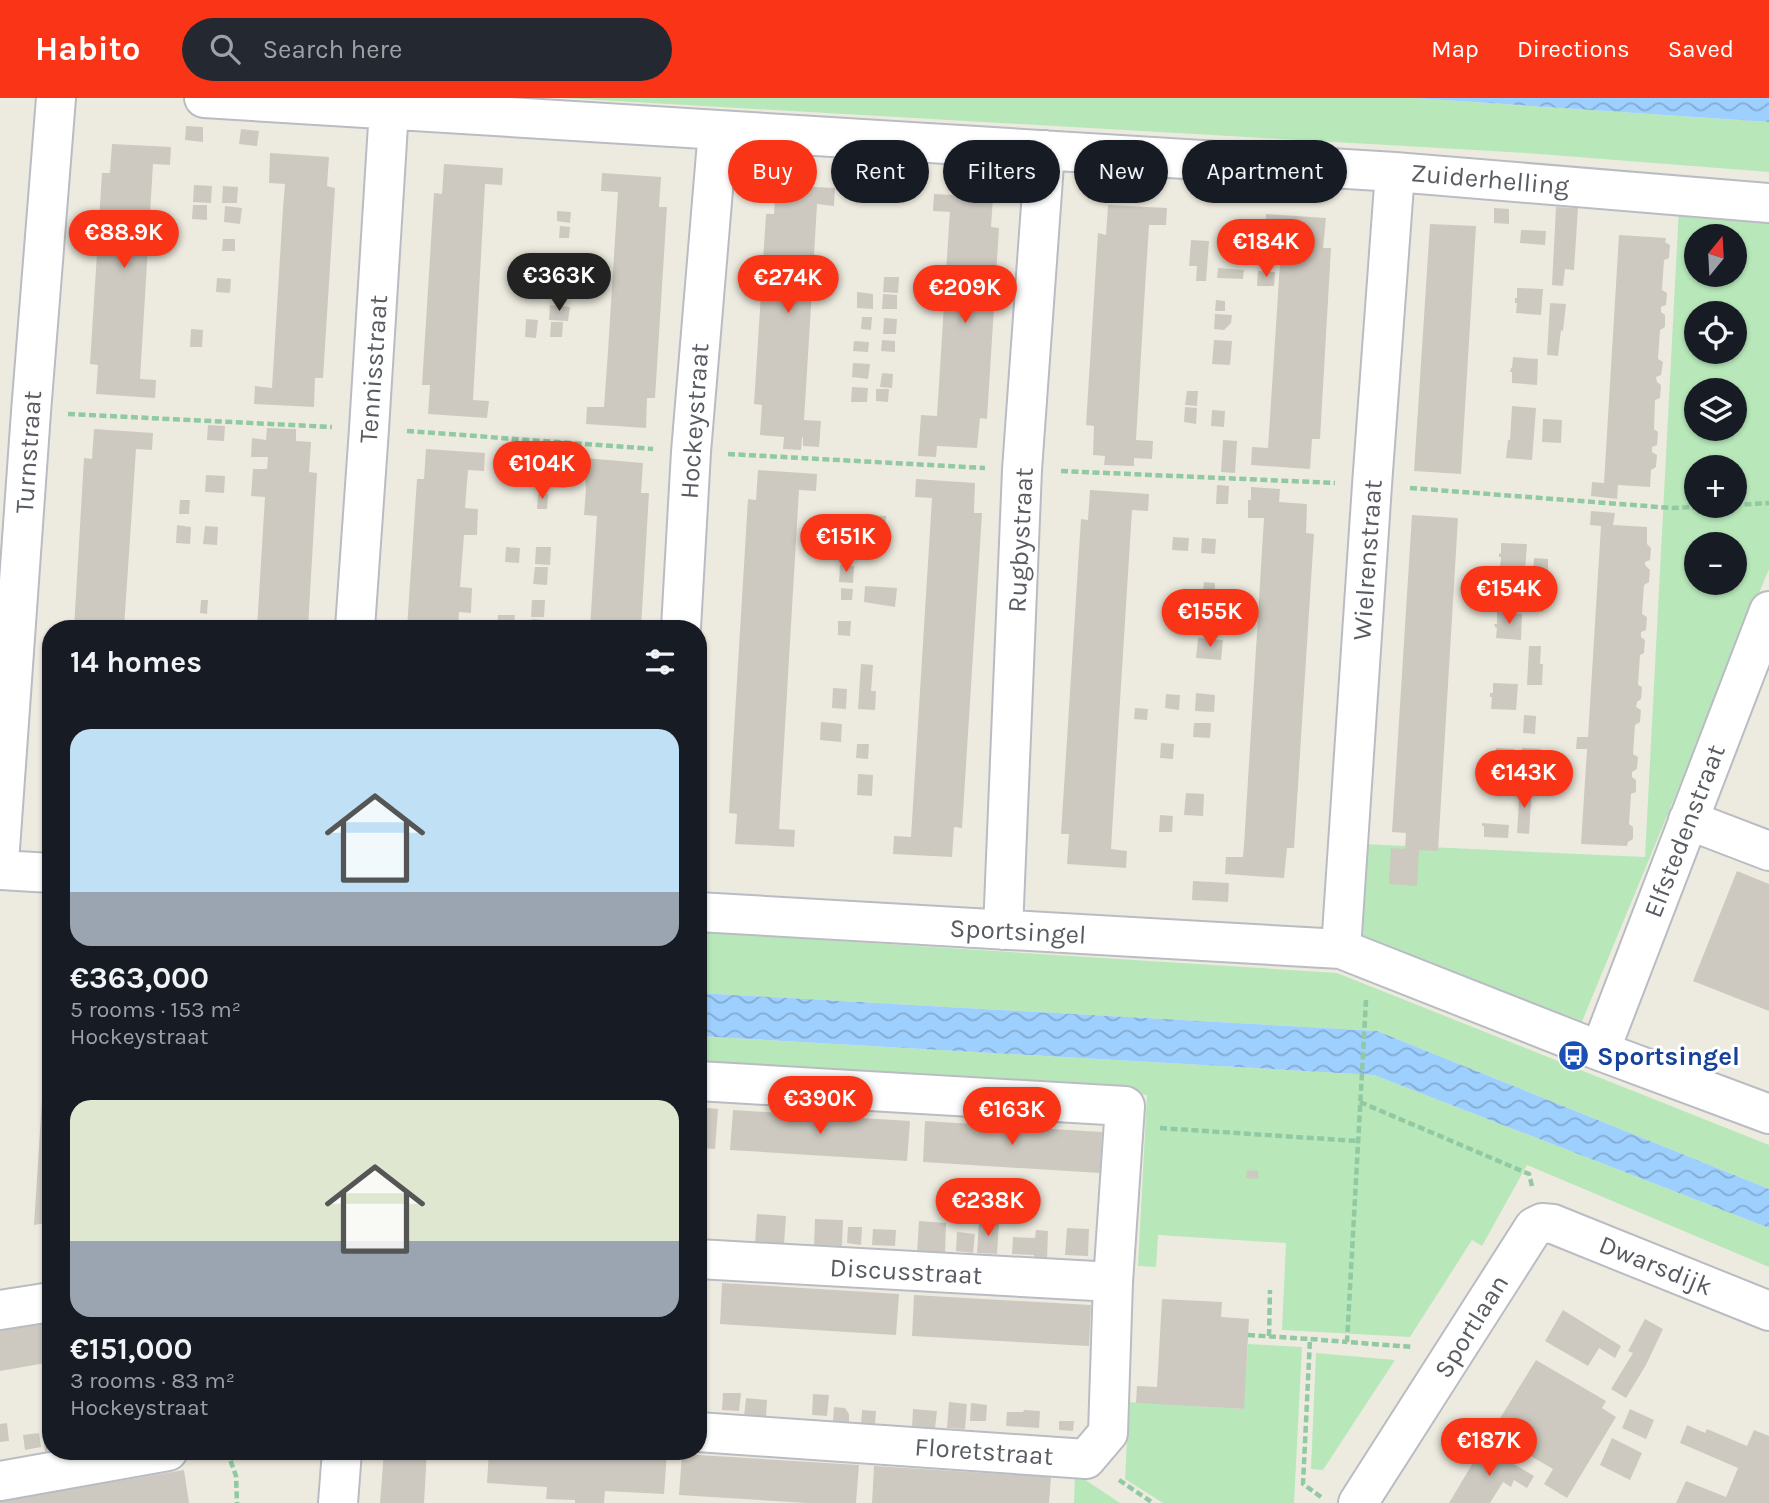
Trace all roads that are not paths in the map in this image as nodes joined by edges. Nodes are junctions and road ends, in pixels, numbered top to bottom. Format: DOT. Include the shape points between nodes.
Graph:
graph roads {
  1 [pos="55,98"];
  2 [pos="205,98"];
  3 [pos="389,109"];
  4 [pos="718,130"];
  5 [pos="943,144"];
  6 [pos="1060,151"];
  7 [pos="1395,172"];
  8 [pos="1041,203"];
  9 [pos="1769,203"];
  10 [pos="1769,611"];
  11 [pos="356,620"];
  12 [pos="681,620"];
  13 [pos="1688,820"];
  14 [pos="0,849"];
  15 [pos="1769,851"];
  16 [pos="0,870"];
  17 [pos="42,872"];
  18 [pos="707,913"];
  19 [pos="1003,930"];
  20 [pos="1342,949"];
  21 [pos="1600,1051"];
  22 [pos="707,1082"];
  23 [pos="1769,1114"];
  24 [pos="1542,1223"];
  25 [pos="707,1259"];
  26 [pos="1113,1282"];
  27 [pos="42,1303"];
  28 [pos="0,1310"];
  29 [pos="1769,1311"];
  30 [pos="707,1433"];
  31 [pos="118,1460"];
  32 [pos="341,1460"];
  33 [pos="0,1481"];
  34 [pos="338,1503"];
  35 [pos="1358,1503"];
  1 -- 14 [label="street, Turnstraat"];
  2 -- 3 [label="street, Zuiderhelling"];
  3 -- 4 [label="street, Zuiderhelling"];
  3 -- 11 [label="street, Tennisstraat"];
  4 -- 5 [label="street, Zuiderhelling"];
  4 -- 12 [label="street, Hockeystraat"];
  6 -- 7 [label="street, Zuiderhelling"];
  7 -- 9 [label="street, Zuiderhelling"];
  7 -- 20 [label="street, Wielrenstraat"];
  8 -- 19 [label="street, Rugbystraat" via="1022,470"];
  10 -- 13 [label="street, Elfstedenstraat"];
  13 -- 15 [label="street"];
  13 -- 21 [label="street, Elfstedenstraat"];
  16 -- 17 [label="street"];
  18 -- 19 [label="street, Sportsingel"];
  19 -- 20 [label="street, Sportsingel"];
  20 -- 21 [label="street, Sportsingel"];
  21 -- 23 [label="street, Sportsingel"];
  22 -- 26 [label="street" via="1125,1106"];
  24 -- 29 [label="street, Dwarsdijk"];
  24 -- 35 [label="street, Sportlaan" via="1534,1227"];
  25 -- 26 [label="street, Discusstraat"];
  26 -- 30 [label="street, Floretstraat" via="1108,1433 1086,1459"];
  27 -- 28 [label="street"];
  31 -- 33 [label="street"];
  32 -- 34 [label="street"];
}
